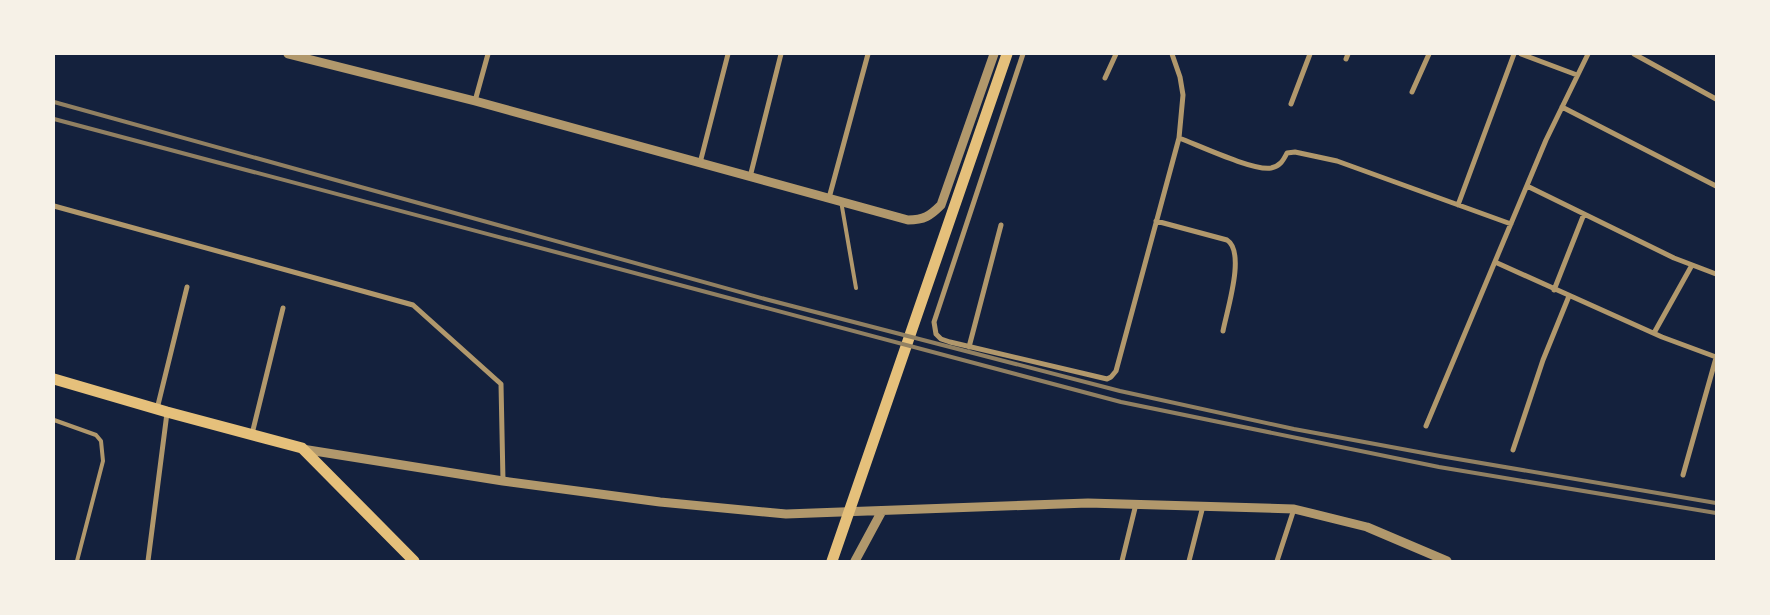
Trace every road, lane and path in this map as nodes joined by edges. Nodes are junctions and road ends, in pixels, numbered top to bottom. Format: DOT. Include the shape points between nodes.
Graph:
graph roads {
  1 [pos="288,54"];
  2 [pos="488,54"];
  3 [pos="728,54"];
  4 [pos="781,54"];
  5 [pos="868,54"];
  6 [pos="994,54"];
  7 [pos="1007,54"];
  8 [pos="1023,54"];
  9 [pos="1116,54"];
  10 [pos="1172,54"];
  11 [pos="1310,54"];
  12 [pos="1429,54"];
  13 [pos="1514,54"];
  14 [pos="1521,54"];
  15 [pos="1588,54"];
  16 [pos="1634,54"];
  17 [pos="1576,75"];
  18 [pos="1105,78"];
  19 [pos="1412,92"];
  20 [pos="1716,99"];
  21 [pos="475,101"];
  22 [pos="1292,104"];
  23 [pos="1562,107"];
  24 [pos="1179,138"];
  25 [pos="700,163"];
  26 [pos="750,176"];
  27 [pos="1527,186"];
  28 [pos="1716,186"];
  29 [pos="829,198"];
  30 [pos="841,201"];
  31 [pos="1458,205"];
  32 [pos="54,206"];
  33 [pos="1584,214"];
  34 [pos="1156,221"];
  35 [pos="1511,224"];
  36 [pos="1001,225"];
  37 [pos="1495,262"];
  38 [pos="1692,265"];
  39 [pos="1716,274"];
  40 [pos="186,287"];
  41 [pos="856,288"];
  42 [pos="1554,290"];
  43 [pos="1569,296"];
  44 [pos="283,308"];
  45 [pos="1223,331"];
  46 [pos="1654,333"];
  47 [pos="969,347"];
  48 [pos="1716,358"];
  49 [pos="54,378"];
  50 [pos="162,411"];
  51 [pos="54,420"];
  52 [pos="1426,426"];
  53 [pos="252,434"];
  54 [pos="302,448"];
  55 [pos="1513,450"];
  56 [pos="1683,474"];
  57 [pos="503,481"];
  58 [pos="1136,504"];
  59 [pos="1203,505"];
  60 [pos="1294,509"];
  61 [pos="882,511"];
  62 [pos="77,561"];
  63 [pos="148,561"];
  64 [pos="414,561"];
  65 [pos="832,561"];
  66 [pos="855,561"];
  67 [pos="1122,561"];
  68 [pos="1189,561"];
  69 [pos="1277,561"];
  70 [pos="1447,561"];
  1 -- 21 [label="street"];
  2 -- 21 [label="street"];
  3 -- 25 [label="street"];
  4 -- 26 [label="street"];
  5 -- 29 [label="street"];
  6 -- 30 [label="street" via="946,194 932,215 922,220 908,220"];
  7 -- 65 [label="main road"];
  8 -- 47 [label="street" via="934,322 936,334 941,339"];
  9 -- 18 [label="street"];
  10 -- 24 [label="street" via="1183,95"];
  11 -- 22 [label="street"];
  12 -- 19 [label="street"];
  13 -- 31 [label="street"];
  14 -- 17 [label="street"];
  15 -- 17 [label="street"];
  16 -- 20 [label="street"];
  17 -- 23 [label="street"];
  21 -- 25 [label="street"];
  23 -- 27 [label="street"];
  23 -- 28 [label="street"];
  24 -- 31 [label="street" via="1256,167 1276,166 1281,164 1287,153 1295,152 1337,161"];
  24 -- 34 [label="street"];
  25 -- 26 [label="street"];
  26 -- 29 [label="street"];
  27 -- 33 [label="street"];
  27 -- 35 [label="street"];
  29 -- 30 [label="street"];
  30 -- 41 [label="lane"];
  31 -- 35 [label="street"];
  32 -- 57 [label="street" via="412,305 501,384"];
  33 -- 38 [label="street"];
  33 -- 42 [label="street"];
  34 -- 45 [label="street" via="1232,243 1237,258"];
  34 -- 47 [label="street" via="1116,371 1111,378 1102,379"];
  35 -- 37 [label="street"];
  36 -- 47 [label="street"];
  37 -- 42 [label="street"];
  37 -- 52 [label="street"];
  38 -- 39 [label="street"];
  38 -- 46 [label="street"];
  40 -- 50 [label="street"];
  42 -- 43 [label="street"];
  43 -- 46 [label="street"];
  43 -- 55 [label="street" via="1543,360"];
  44 -- 53 [label="street"];
  46 -- 48 [label="street"];
  48 -- 56 [label="street"];
  49 -- 50 [label="main road"];
  50 -- 53 [label="main road"];
  50 -- 63 [label="street"];
  51 -- 62 [label="lane" via="96,434 102,450 103,461"];
  53 -- 54 [label="main road"];
  54 -- 57 [label="street"];
  54 -- 64 [label="main road"];
  57 -- 61 [label="street" via="660,502 786,514"];
  58 -- 59 [label="street"];
  58 -- 61 [label="street"];
  58 -- 67 [label="street"];
  59 -- 60 [label="street"];
  59 -- 68 [label="street"];
  60 -- 69 [label="street"];
  60 -- 70 [label="street" via="1367,527"];
  61 -- 66 [label="street"];
}
